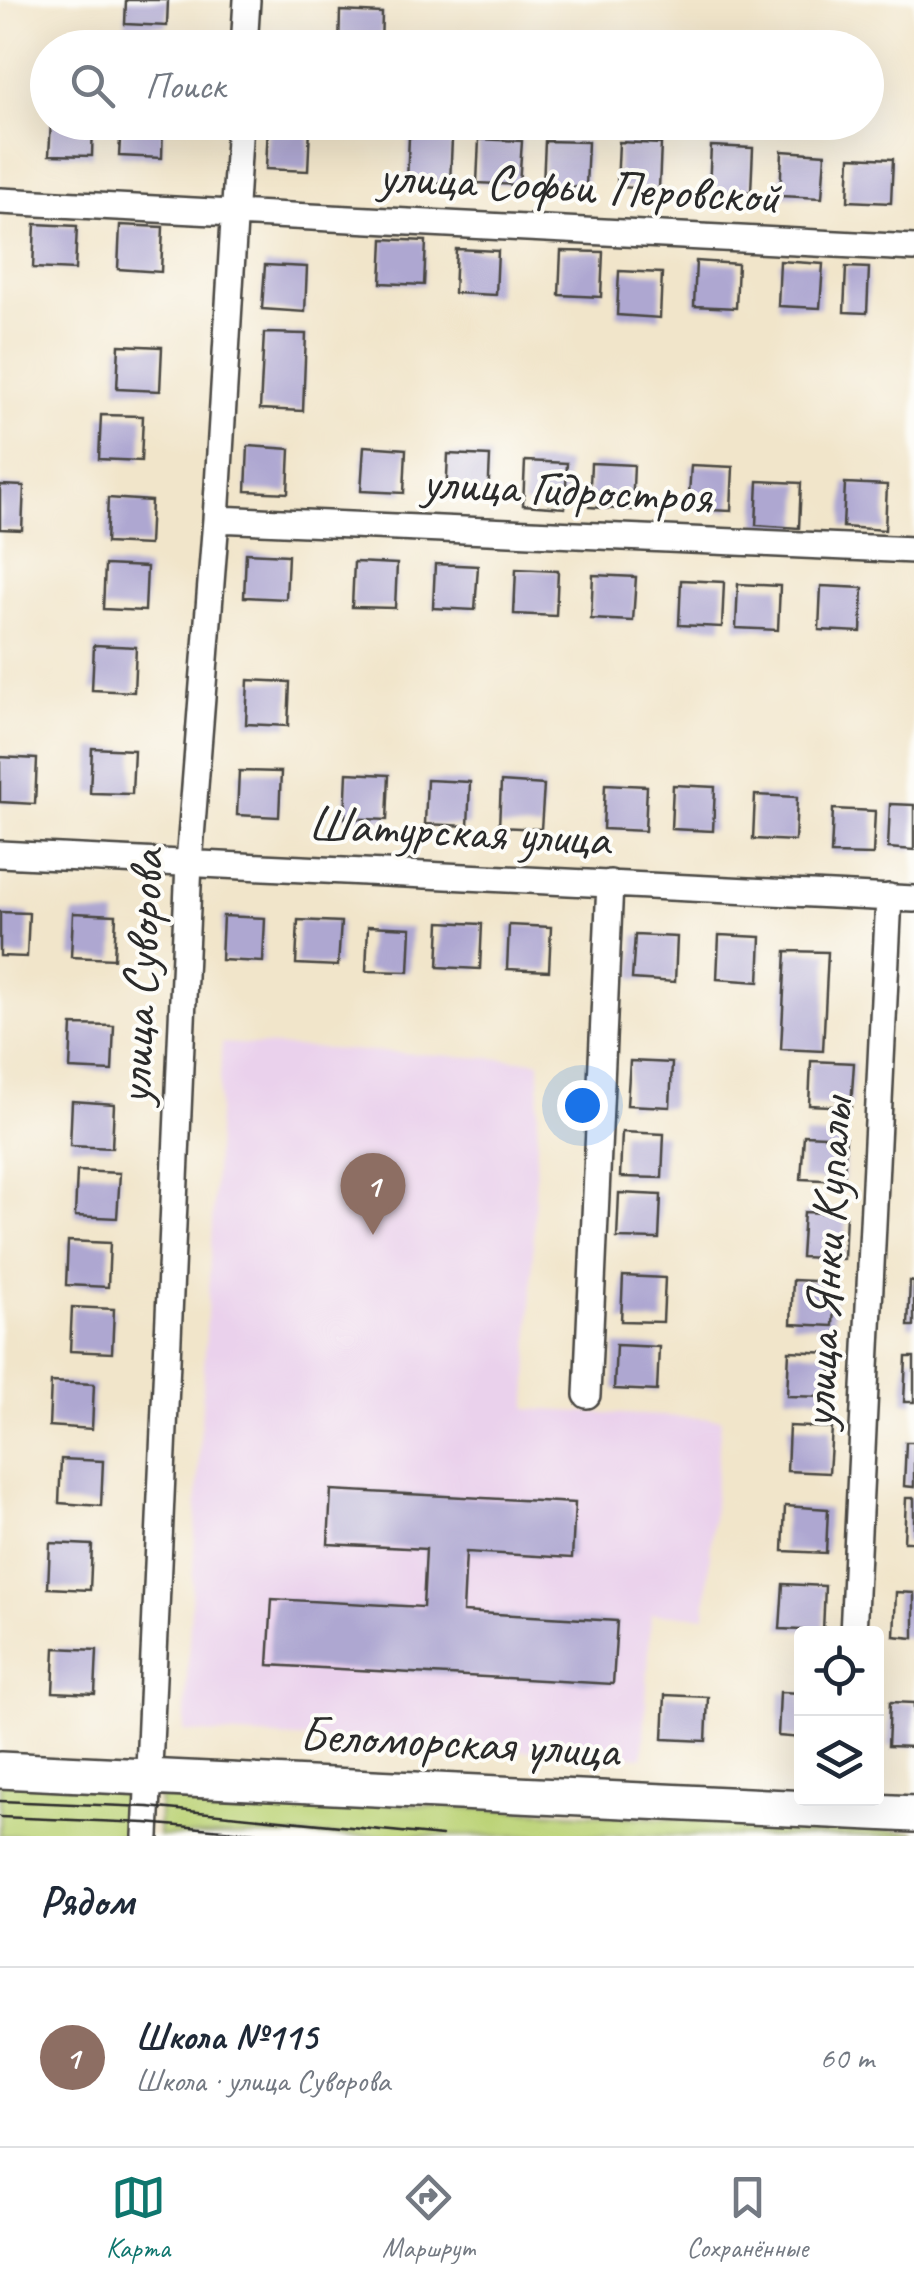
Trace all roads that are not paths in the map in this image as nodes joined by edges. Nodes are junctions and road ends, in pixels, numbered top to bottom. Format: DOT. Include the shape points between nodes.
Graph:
graph roads {
  1 [pos="246,0"];
  2 [pos="245,30"];
  3 [pos="239,140"];
  4 [pos="0,201"];
  5 [pos="235,213"];
  6 [pos="914,248"];
  7 [pos="216,518"];
  8 [pos="914,550"];
  9 [pos="0,854"];
  10 [pos="189,863"];
  11 [pos="610,884"];
  12 [pos="901,898"];
  13 [pos="586,1394"];
  14 [pos="854,1626"];
  15 [pos="0,1770"];
  16 [pos="149,1777"];
  17 [pos="794,1803"];
  18 [pos="853,1806"];
  19 [pos="914,1814"];
  20 [pos="146,1836"];
  1 -- 2 [label="street"];
  3 -- 5 [label="street, улица Суворова"];
  4 -- 5 [label="street, улица Софьи Перовской"];
  5 -- 6 [label="street, улица Софьи Перовской"];
  5 -- 7 [label="street, улица Суворова"];
  7 -- 8 [label="street, улица Гидростроя"];
  7 -- 10 [label="street, улица Суворова"];
  9 -- 10 [label="street, Шатурская улица"];
  10 -- 11 [label="street, Шатурская улица"];
  10 -- 16 [label="street, улица Суворова"];
  11 -- 12 [label="street, Шатурская улица"];
  11 -- 13 [label="street"];
  12 -- 14 [label="street, улица Янки Купалы"];
  15 -- 16 [label="main road, Беломорская улица"];
  16 -- 17 [label="main road, Беломорская улица"];
  16 -- 20 [label="street, улица Суворова"];
  18 -- 19 [label="main road, Беломорская улица"];
}
